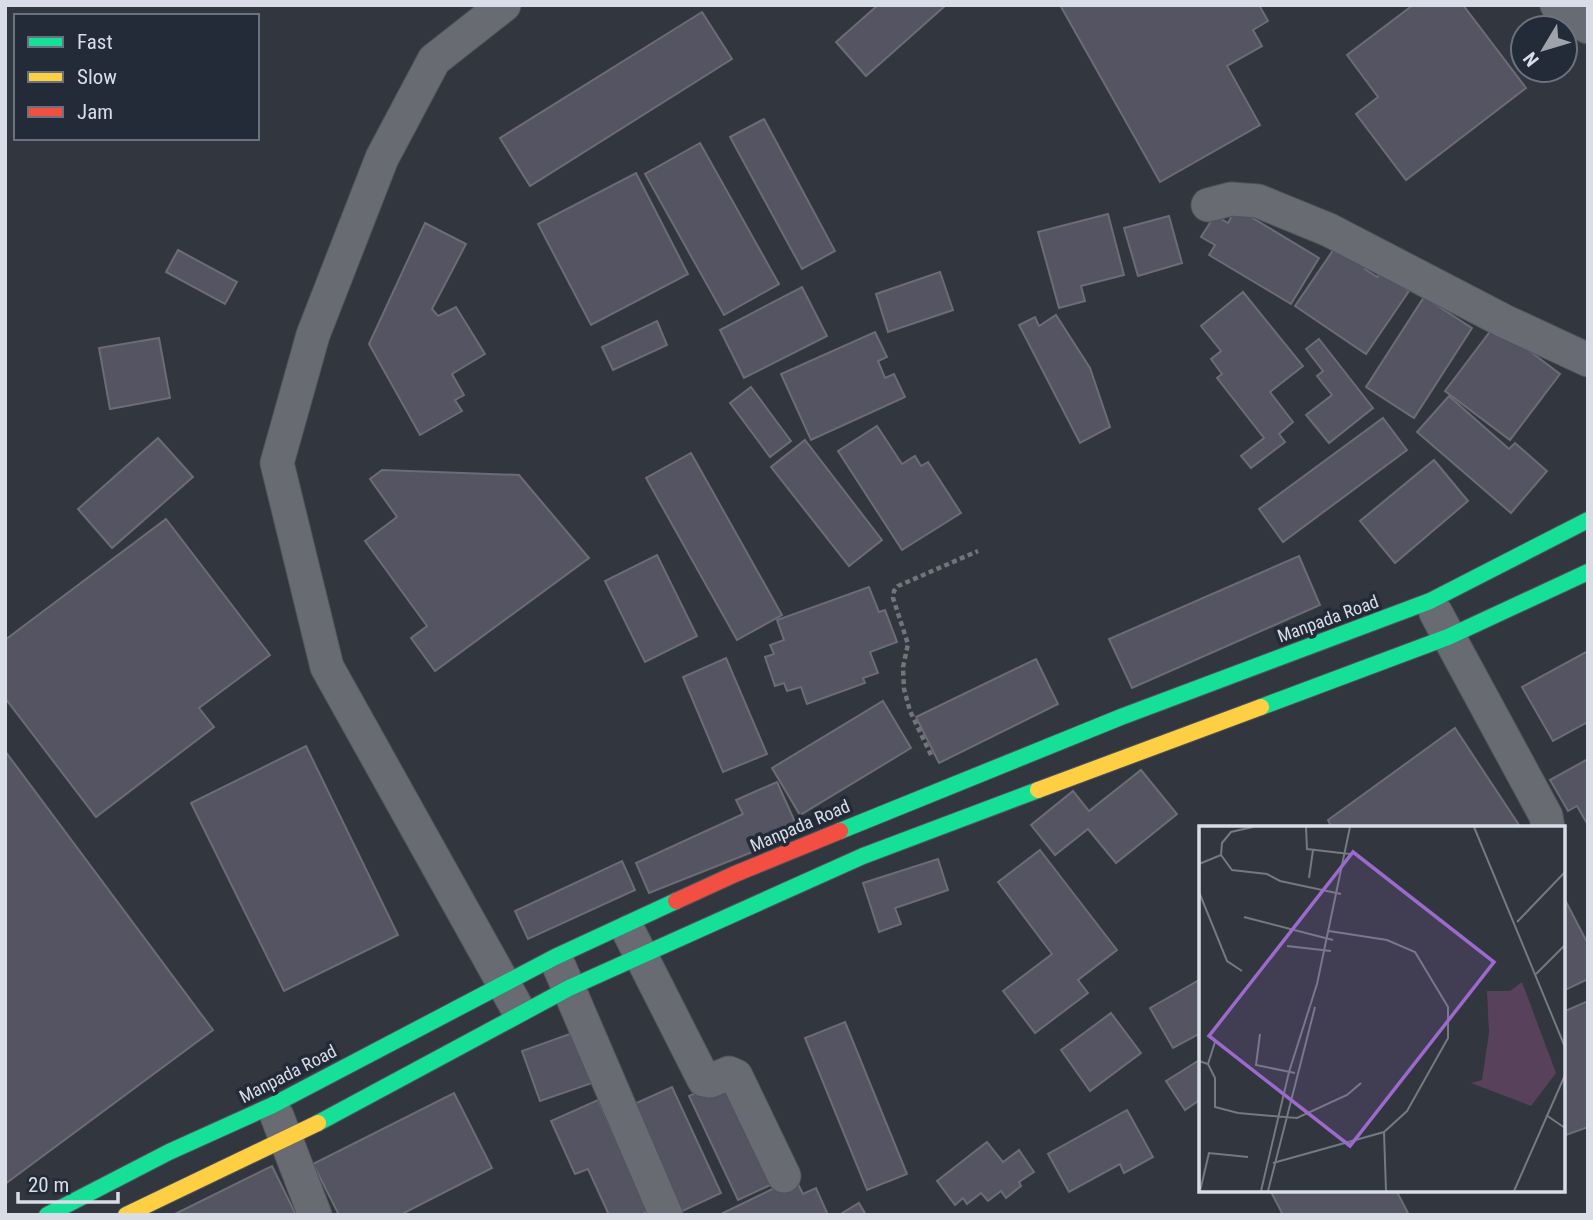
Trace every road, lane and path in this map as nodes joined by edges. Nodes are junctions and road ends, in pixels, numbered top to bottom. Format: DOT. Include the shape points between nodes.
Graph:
graph roads {
  1 [pos="504,5"];
  2 [pos="1557,5"];
  3 [pos="1588,27"];
  4 [pos="1208,205"];
  5 [pos="1588,360"];
  6 [pos="1588,520"];
  7 [pos="978,551"];
  8 [pos="1588,572"];
  9 [pos="1430,601"];
  10 [pos="1448,637"];
  11 [pos="1127,736"];
  12 [pos="953,803"];
  13 [pos="852,825"];
  14 [pos="1548,826"];
  15 [pos="863,856"];
  16 [pos="625,924"];
  17 [pos="641,956"];
  18 [pos="555,957"];
  19 [pos="503,984"];
  20 [pos="569,988"];
  21 [pos="521,1015"];
  22 [pos="273,1105"];
  23 [pos="286,1140"];
  24 [pos="784,1176"];
  25 [pos="47,1215"];
  26 [pos="126,1215"];
  27 [pos="315,1215"];
  28 [pos="666,1215"];
  1 -- 19 [label="street" via="434,60 382,158 313,335 277,463 327,667"];
  2 -- 3 [label="street"];
  4 -- 5 [label="street" via="1231,199 1258,201 1306,220"];
  6 -- 9 [label="main road, Manpada Road"];
  7 -- 12 [label="path" via="898,586 893,598 908,644 903,667 910,711"];
  8 -- 10 [label="main road, Manpada Road"];
  9 -- 10 [label="street"];
  9 -- 11 [label="main road, Manpada Road"];
  10 -- 11 [label="main road, Manpada Road"];
  10 -- 14 [label="street"];
  11 -- 12 [label="main road, Manpada Road"];
  11 -- 12 [label="main road, Manpada Road"];
  12 -- 13 [label="main road, Manpada Road"];
  12 -- 15 [label="main road, Manpada Road"];
  13 -- 15 [label="main road"];
  13 -- 16 [label="main road, Manpada Road"];
  15 -- 17 [label="main road, Manpada Road"];
  16 -- 17 [label="street"];
  16 -- 18 [label="main road, Manpada Road"];
  17 -- 20 [label="main road, Manpada Road"];
  17 -- 24 [label="street" via="704,1080 710,1082 729,1073 736,1076"];
  18 -- 19 [label="main road, Manpada Road"];
  18 -- 20 [label="street"];
  19 -- 21 [label="street"];
  19 -- 22 [label="main road, Manpada Road"];
  20 -- 21 [label="main road, Manpada Road"];
  20 -- 28 [label="street"];
  21 -- 23 [label="main road, Manpada Road"];
  22 -- 23 [label="street"];
  22 -- 25 [label="main road, Manpada Road"];
  23 -- 26 [label="main road, Manpada Road"];
  23 -- 27 [label="street"];
}
